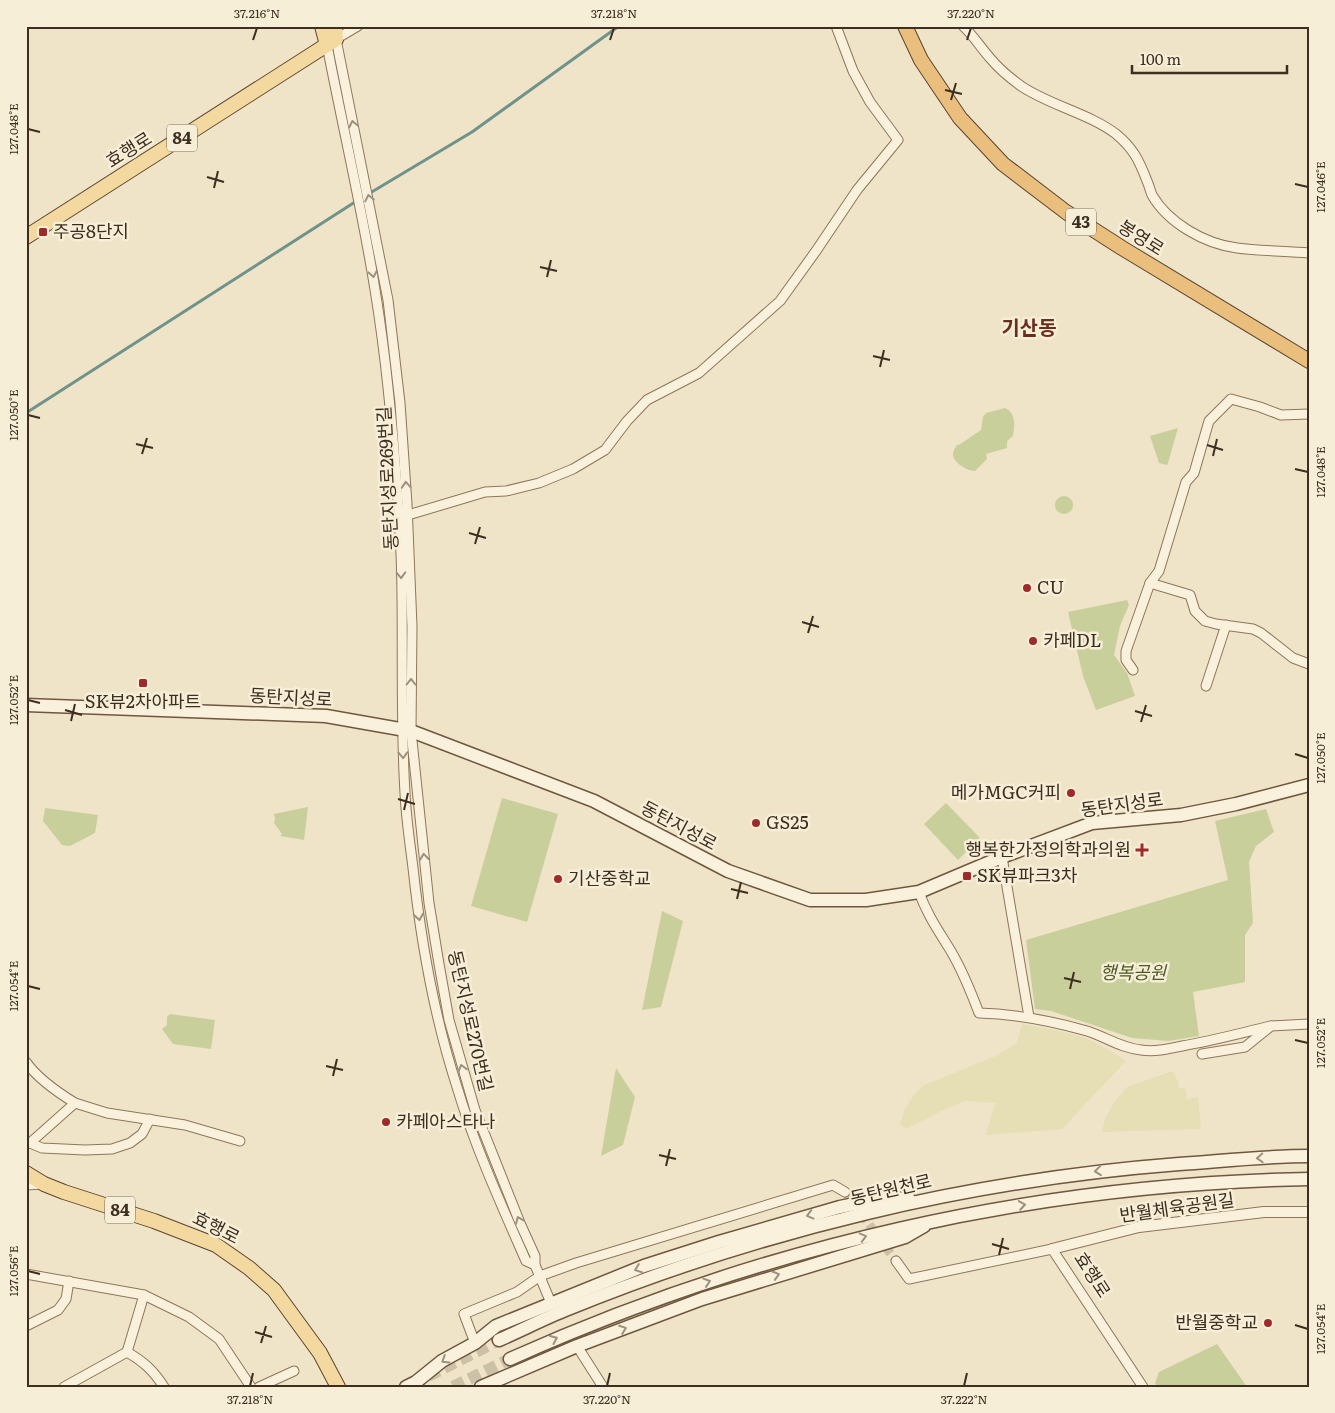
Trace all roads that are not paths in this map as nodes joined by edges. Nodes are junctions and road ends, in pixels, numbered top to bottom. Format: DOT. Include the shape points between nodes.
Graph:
graph roads {
  1 [pos="322,26"];
  2 [pos="358,26"];
  3 [pos="836,26"];
  4 [pos="905,26"];
  5 [pos="965,27"];
  6 [pos="333,37"];
  7 [pos="26,237"];
  8 [pos="1309,253"];
  9 [pos="1309,361"];
  10 [pos="1309,414"];
  11 [pos="408,515"];
  12 [pos="1150,583"];
  13 [pos="1226,625"];
  14 [pos="1309,664"];
  15 [pos="1133,670"];
  16 [pos="1206,686"];
  17 [pos="26,705"];
  18 [pos="406,730"];
  19 [pos="1309,785"];
  20 [pos="1002,857"];
  21 [pos="919,892"];
  22 [pos="1029,1018"];
  23 [pos="1309,1024"];
  24 [pos="1271,1026"];
  25 [pos="1202,1054"];
  26 [pos="26,1062"];
  27 [pos="75,1103"];
  28 [pos="150,1119"];
  29 [pos="240,1141"];
  30 [pos="28,1143"];
  31 [pos="1309,1156"];
  32 [pos="26,1173"];
  33 [pos="1309,1179"];
  34 [pos="44,1184"];
  35 [pos="26,1185"];
  36 [pos="845,1192"];
  37 [pos="927,1200"];
  38 [pos="1309,1212"];
  39 [pos="933,1220"];
  40 [pos="1052,1249"];
  41 [pos="896,1261"];
  42 [pos="26,1274"];
  43 [pos="540,1276"];
  44 [pos="69,1281"];
  45 [pos="144,1295"];
  46 [pos="551,1303"];
  47 [pos="26,1326"];
  48 [pos="499,1340"];
  49 [pos="474,1343"];
  50 [pos="577,1346"];
  51 [pos="127,1352"];
  52 [pos="510,1358"];
  53 [pos="294,1371"];
  54 [pos="412,1385"];
  55 [pos="64,1387"];
  56 [pos="164,1387"];
  57 [pos="251,1387"];
  58 [pos="259,1387"];
  59 [pos="338,1387"];
  60 [pos="481,1387"];
  61 [pos="603,1387"];
  62 [pos="1143,1387"];
  1 -- 6 [label="main road"];
  2 -- 6 [label="street"];
  3 -- 11 [label="street" via="853,71 870,102 898,140 857,190 780,301 699,373 647,400 605,450 573,469 539,483 486,492"];
  4 -- 9 [label="highway, 봉영로 / 43" via="921,60 960,118 1003,164 1066,212"];
  5 -- 8 [label="street" via="991,60 1023,87 1098,124 1125,142 1137,156 1152,194 1165,211 1186,228 1212,242 1235,248"];
  6 -- 7 [label="main road, 효행로 / 84"];
  11 -- 6 [label="street, 동탄지성로269번길, one-way" via="388,300"];
  6 -- 18 [label="street, one-way" via="388,388 399,504"];
  10 -- 12 [label="street" via="1281,415 1231,399 1221,407 1210,421 1194,473 1186,482 1159,571"];
  18 -- 11 [label="street, 동탄지성로269번길, one-way" via="412,626"];
  12 -- 13 [label="street" via="1190,595 1195,612 1205,621"];
  12 -- 15 [label="street" via="1126,651 1126,660"];
  13 -- 14 [label="street" via="1262,633 1293,658"];
  13 -- 16 [label="street"];
  17 -- 18 [label="main road, 동탄지성로" via="326,716"];
  18 -- 21 [label="main road, 동탄지성로" via="594,801 728,872 810,900 866,900"];
  18 -- 43 [label="street" via="407,818 430,988 456,1086 478,1150 526,1261 535,1265"];
  19 -- 20 [label="main road, 동탄지성로" via="1181,815 1092,823"];
  20 -- 21 [label="main road, 동탄지성로"];
  20 -- 22 [label="street"];
  21 -- 22 [label="street" via="938,933 970,987 979,1013"];
  22 -- 24 [label="street" via="1089,1032 1123,1047 1154,1052"];
  23 -- 24 [label="street"];
  24 -- 25 [label="street" via="1245,1047"];
  26 -- 27 [label="street"];
  27 -- 28 [label="street" via="107,1113"];
  27 -- 30 [label="street"];
  28 -- 29 [label="street"];
  28 -- 30 [label="street" via="142,1134 130,1143 112,1149 42,1148"];
  31 -- 37 [label="main road, 동탄원천로, one-way" via="1089,1172"];
  32 -- 34 [label="main road, 효행로 / 84"];
  39 -- 33 [label="main road, one-way" via="1168,1185"];
  34 -- 35 [label="street"];
  34 -- 59 [label="main road, 효행로 / 84" via="216,1245 274,1290 320,1353"];
  36 -- 43 [label="street" via="833,1184"];
  37 -- 46 [label="main road, one-way" via="884,1198 797,1218 644,1266"];
  37 -- 48 [label="main road, 동탄원천로" via="837,1221 698,1262 567,1309"];
  38 -- 40 [label="street, 반월체육공원길" via="1264,1212 1138,1227"];
  50 -- 39 [label="main road, one-way" via="702,1299 905,1237"];
  52 -- 39 [label="main road, one-way" via="574,1330 704,1283 795,1255"];
  40 -- 41 [label="street, 효행로" via="909,1278"];
  40 -- 62 [label="street, 효행로"];
  42 -- 44 [label="street"];
  43 -- 46 [label="street"];
  43 -- 49 [label="street" via="517,1292 464,1314"];
  44 -- 45 [label="street"];
  44 -- 47 [label="street" via="66,1299 58,1310"];
  45 -- 51 [label="street"];
  45 -- 57 [label="street" via="189,1317 219,1339"];
  46 -- 49 [label="main road" via="496,1326"];
  49 -- 54 [label="main road, one-way" via="442,1361"];
  50 -- 60 [label="main road"];
  50 -- 61 [label="street"];
  51 -- 55 [label="street"];
  51 -- 56 [label="street" via="156,1374"];
  53 -- 58 [label="street"];
}
